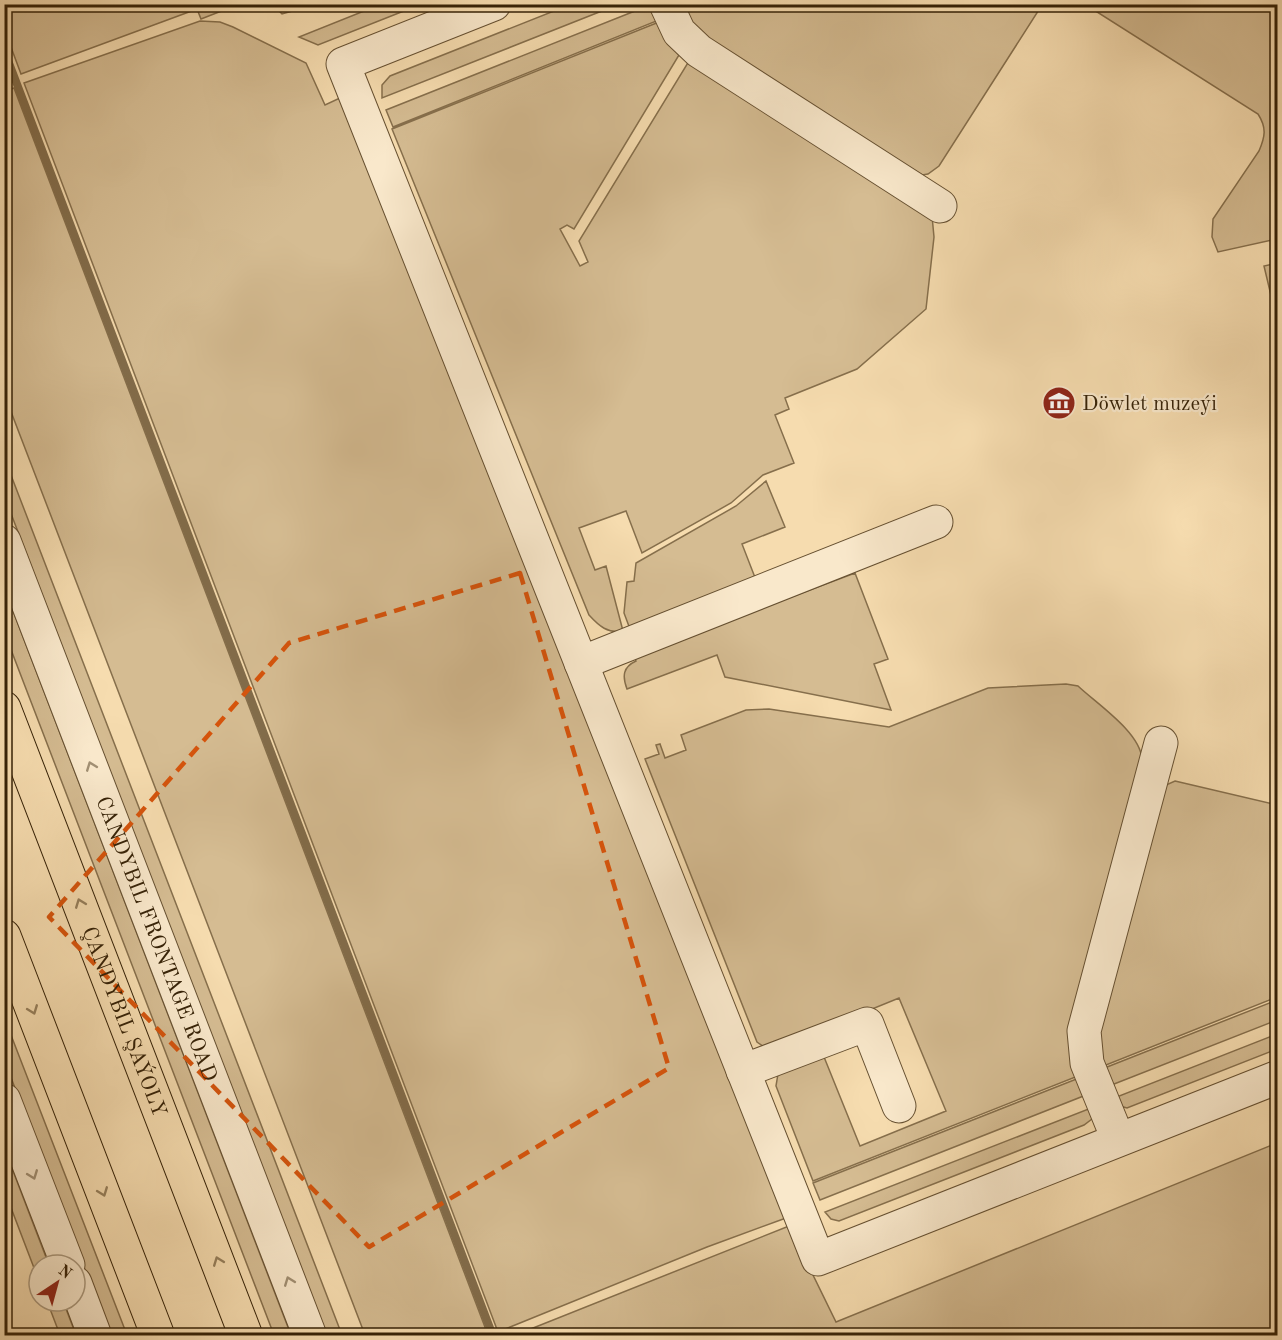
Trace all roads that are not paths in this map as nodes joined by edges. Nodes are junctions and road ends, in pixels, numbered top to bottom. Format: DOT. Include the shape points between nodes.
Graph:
graph roads {
  1 [pos="494,4"];
  2 [pos="666,4"];
  3 [pos="940,206"];
  4 [pos="936,522"];
  5 [pos="4,541"];
  6 [pos="581,663"];
  7 [pos="4,708"];
  8 [pos="1161,743"];
  9 [pos="4,936"];
  10 [pos="743,1071"];
  11 [pos="1278,1077"];
  12 [pos="4,1100"];
  13 [pos="899,1106"];
  14 [pos="1118,1139"];
  15 [pos="63,1253"];
  16 [pos="87,1313"];
  17 [pos="95,1335"];
  18 [pos="158,1335"];
  19 [pos="246,1335"];
  20 [pos="310,1335"];
  1 -- 6 [label="street" via="343,64"];
  2 -- 3 [label="street" via="679,32 699,51"];
  4 -- 6 [label="street"];
  20 -- 5 [label="street, CANDYBIL FRONTAGE ROAD, one-way"];
  6 -- 10 [label="street"];
  19 -- 7 [label="main road, ÇANDYBIL ŞAÝOLY, one-way"];
  8 -- 14 [label="street" via="1084,1031 1087,1063"];
  9 -- 18 [label="main road, one-way"];
  10 -- 13 [label="street" via="867,1024"];
  10 -- 14 [label="street" via="818,1259"];
  11 -- 14 [label="street"];
  12 -- 15 [label="street, one-way"];
  16 -- 17 [label="street"];
}
